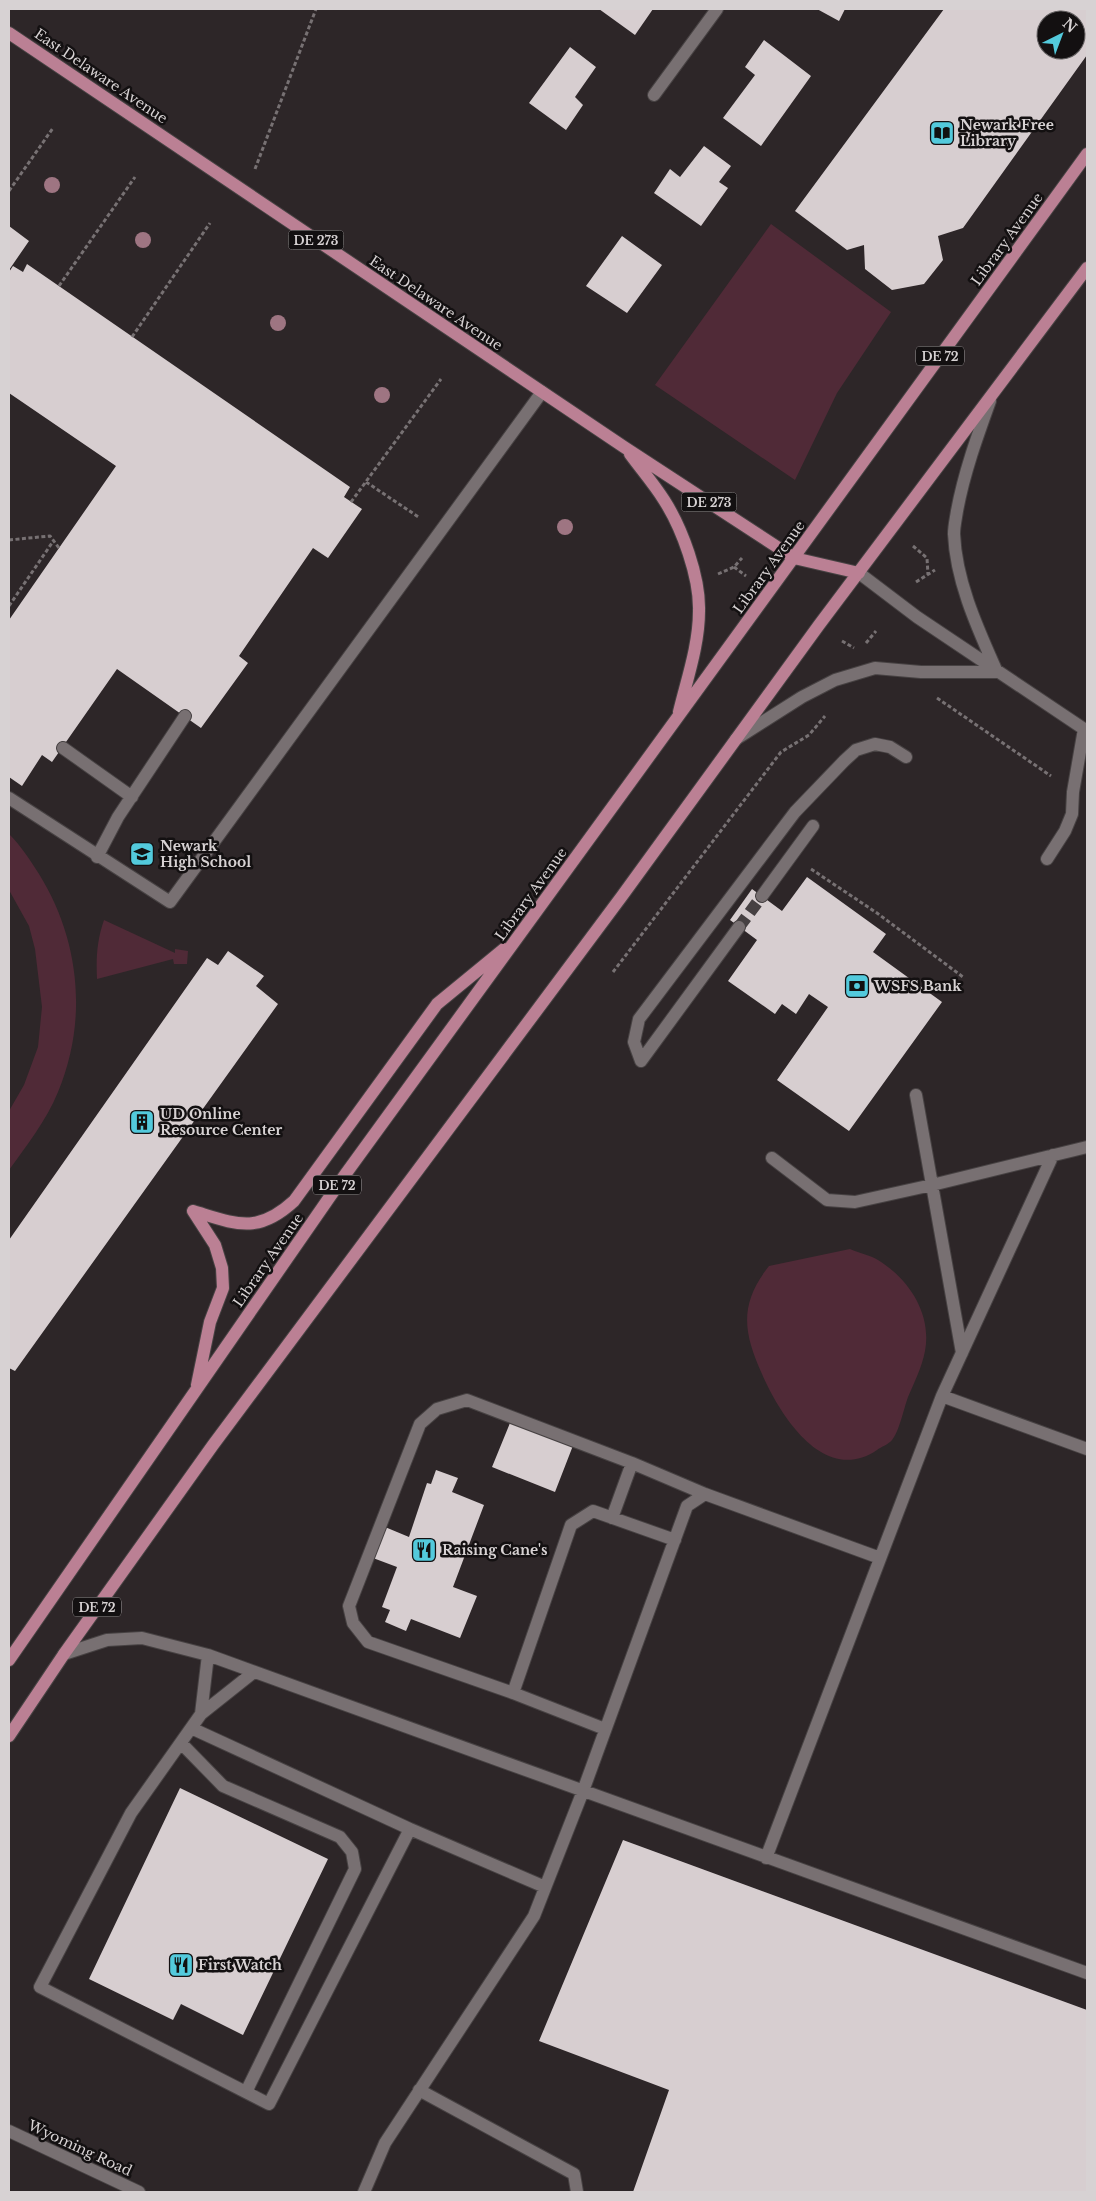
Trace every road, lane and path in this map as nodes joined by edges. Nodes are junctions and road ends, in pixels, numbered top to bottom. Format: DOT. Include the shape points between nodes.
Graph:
graph roads {
  1 [pos="316,9"];
  2 [pos="717,9"];
  3 [pos="9,32"];
  4 [pos="654,95"];
  5 [pos="53,128"];
  6 [pos="1087,154"];
  7 [pos="256,169"];
  8 [pos="135,177"];
  9 [pos="9,191"];
  10 [pos="210,223"];
  11 [pos="1087,268"];
  12 [pos="59,286"];
  13 [pos="132,337"];
  14 [pos="441,379"];
  15 [pos="542,392"];
  16 [pos="990,401"];
  17 [pos="624,447"];
  18 [pos="366,482"];
  19 [pos="351,502"];
  20 [pos="440,532"];
  21 [pos="9,540"];
  22 [pos="54,540"];
  23 [pos="913,546"];
  24 [pos="59,548"];
  25 [pos="742,558"];
  26 [pos="794,558"];
  27 [pos="734,567"];
  28 [pos="938,569"];
  29 [pos="859,573"];
  30 [pos="928,575"];
  31 [pos="715,576"];
  32 [pos="746,576"];
  33 [pos="916,582"];
  34 [pos="9,606"];
  35 [pos="876,631"];
  36 [pos="842,641"];
  37 [pos="865,645"];
  38 [pos="860,652"];
  39 [pos="997,672"];
  40 [pos="185,716"];
  41 [pos="678,719"];
  42 [pos="1086,730"];
  43 [pos="734,741"];
  44 [pos="62,748"];
  45 [pos="906,757"];
  46 [pos="132,796"];
  47 [pos="9,798"];
  48 [pos="813,826"];
  49 [pos="97,856"];
  50 [pos="1048,859"];
  51 [pos="810,868"];
  52 [pos="762,896"];
  53 [pos="739,927"];
  54 [pos="519,936"];
  55 [pos="963,977"];
  56 [pos="916,1096"];
  57 [pos="1087,1147"];
  58 [pos="1053,1155"];
  59 [pos="772,1158"];
  60 [pos="932,1186"];
  61 [pos="962,1353"];
  62 [pos="196,1389"];
  63 [pos="942,1396"];
  64 [pos="1087,1449"];
  65 [pos="632,1463"];
  66 [pos="705,1494"];
  67 [pos="612,1518"];
  68 [pos="675,1540"];
  69 [pos="880,1558"];
  70 [pos="64,1654"];
  71 [pos="208,1655"];
  72 [pos="9,1660"];
  73 [pos="254,1672"];
  74 [pos="512,1694"];
  75 [pos="201,1714"];
  76 [pos="191,1728"];
  77 [pos="605,1729"];
  78 [pos="9,1736"];
  79 [pos="181,1743"];
  80 [pos="583,1791"];
  81 [pos="410,1829"];
  82 [pos="766,1858"];
  83 [pos="545,1887"];
  84 [pos="1087,1973"];
  85 [pos="419,2090"];
  86 [pos="246,2092"];
  87 [pos="9,2131"];
  88 [pos="139,2192"];
  89 [pos="364,2192"];
  90 [pos="577,2192"];
  1 -- 7 [label="path"];
  2 -- 4 [label="street"];
  3 -- 15 [label="main road, East Delaware Avenue / DE 273"];
  5 -- 9 [label="path"];
  6 -- 26 [label="main road, Library Avenue / DE 72"];
  8 -- 12 [label="path"];
  10 -- 13 [label="path"];
  11 -- 16 [label="main road, DE 72"];
  14 -- 18 [label="path"];
  15 -- 17 [label="main road, East Delaware Avenue / DE 273"];
  15 -- 20 [label="street"];
  16 -- 29 [label="main road, DE 72"];
  16 -- 39 [label="street" via="960,494 954,532 968,600"];
  17 -- 26 [label="main road, East Delaware Avenue / DE 273"];
  17 -- 41 [label="main road" via="664,500 686,547 695,581 699,610 694,653"];
  18 -- 19 [label="path"];
  18 -- 20 [label="path"];
  20 -- 49 [label="street" via="170,902"];
  21 -- 22 [label="path" via="50,536"];
  22 -- 24 [label="path"];
  22 -- 34 [label="path"];
  23 -- 30 [label="path" via="927,558"];
  25 -- 27 [label="path"];
  26 -- 29 [label="main road, East Delaware Avenue / DE 273"];
  26 -- 41 [label="main road, Library Avenue / DE 72"];
  27 -- 31 [label="path"];
  27 -- 32 [label="path"];
  28 -- 30 [label="path"];
  29 -- 39 [label="street"];
  29 -- 43 [label="main road, DE 72"];
  30 -- 33 [label="path"];
  35 -- 37 [label="path"];
  36 -- 38 [label="path"];
  39 -- 42 [label="street"];
  39 -- 43 [label="street" via="875,668 835,680 802,697"];
  40 -- 46 [label="street"];
  41 -- 54 [label="main road, Library Avenue / DE 72"];
  42 -- 50 [label="street" via="1073,792 1072,814"];
  43 -- 70 [label="main road, DE 72" via="214,1445"];
  44 -- 46 [label="street"];
  45 -- 53 [label="street" via="890,747 875,744 856,750 794,812 639,1019 634,1042 641,1061"];
  46 -- 49 [label="street"];
  47 -- 49 [label="street"];
  48 -- 52 [label="street"];
  51 -- 55 [label="path"];
  54 -- 62 [label="main road, Library Avenue / DE 72" via="347,1172"];
  54 -- 62 [label="main road" via="437,1004 294,1201 277,1216 241,1225 193,1211 215,1245 222,1268 223,1288 210,1322"];
  56 -- 60 [label="street"];
  57 -- 58 [label="street"];
  58 -- 60 [label="street"];
  58 -- 61 [label="street"];
  59 -- 60 [label="street" via="827,1200 855,1202"];
  60 -- 61 [label="street"];
  61 -- 63 [label="street"];
  62 -- 72 [label="main road, Library Avenue / DE 72"];
  63 -- 64 [label="street"];
  63 -- 69 [label="street"];
  65 -- 66 [label="street"];
  65 -- 67 [label="street"];
  65 -- 74 [label="street" via="467,1400 437,1409 420,1424 349,1606 353,1623 368,1642"];
  66 -- 68 [label="street" via="687,1506"];
  66 -- 69 [label="street"];
  67 -- 68 [label="street"];
  67 -- 74 [label="street" via="593,1511 571,1525"];
  68 -- 77 [label="street"];
  69 -- 82 [label="street"];
  70 -- 71 [label="street" via="107,1640 142,1638"];
  70 -- 78 [label="main road, DE 72"];
  71 -- 73 [label="street"];
  71 -- 75 [label="street"];
  73 -- 75 [label="street"];
  73 -- 80 [label="street"];
  74 -- 77 [label="street"];
  75 -- 76 [label="street"];
  76 -- 79 [label="street"];
  76 -- 81 [label="street"];
  77 -- 80 [label="street"];
  79 -- 86 [label="street" via="224,1786 340,1837 352,1852 355,1869"];
  79 -- 86 [label="street" via="130,1813 40,1987"];
  80 -- 82 [label="street"];
  80 -- 83 [label="street"];
  81 -- 83 [label="street"];
  81 -- 86 [label="street" via="269,2104"];
  82 -- 84 [label="street"];
  83 -- 85 [label="street" via="534,1916"];
  85 -- 89 [label="street" via="385,2143"];
  85 -- 90 [label="street" via="574,2174"];
  87 -- 88 [label="street, Wyoming Road"];
}
